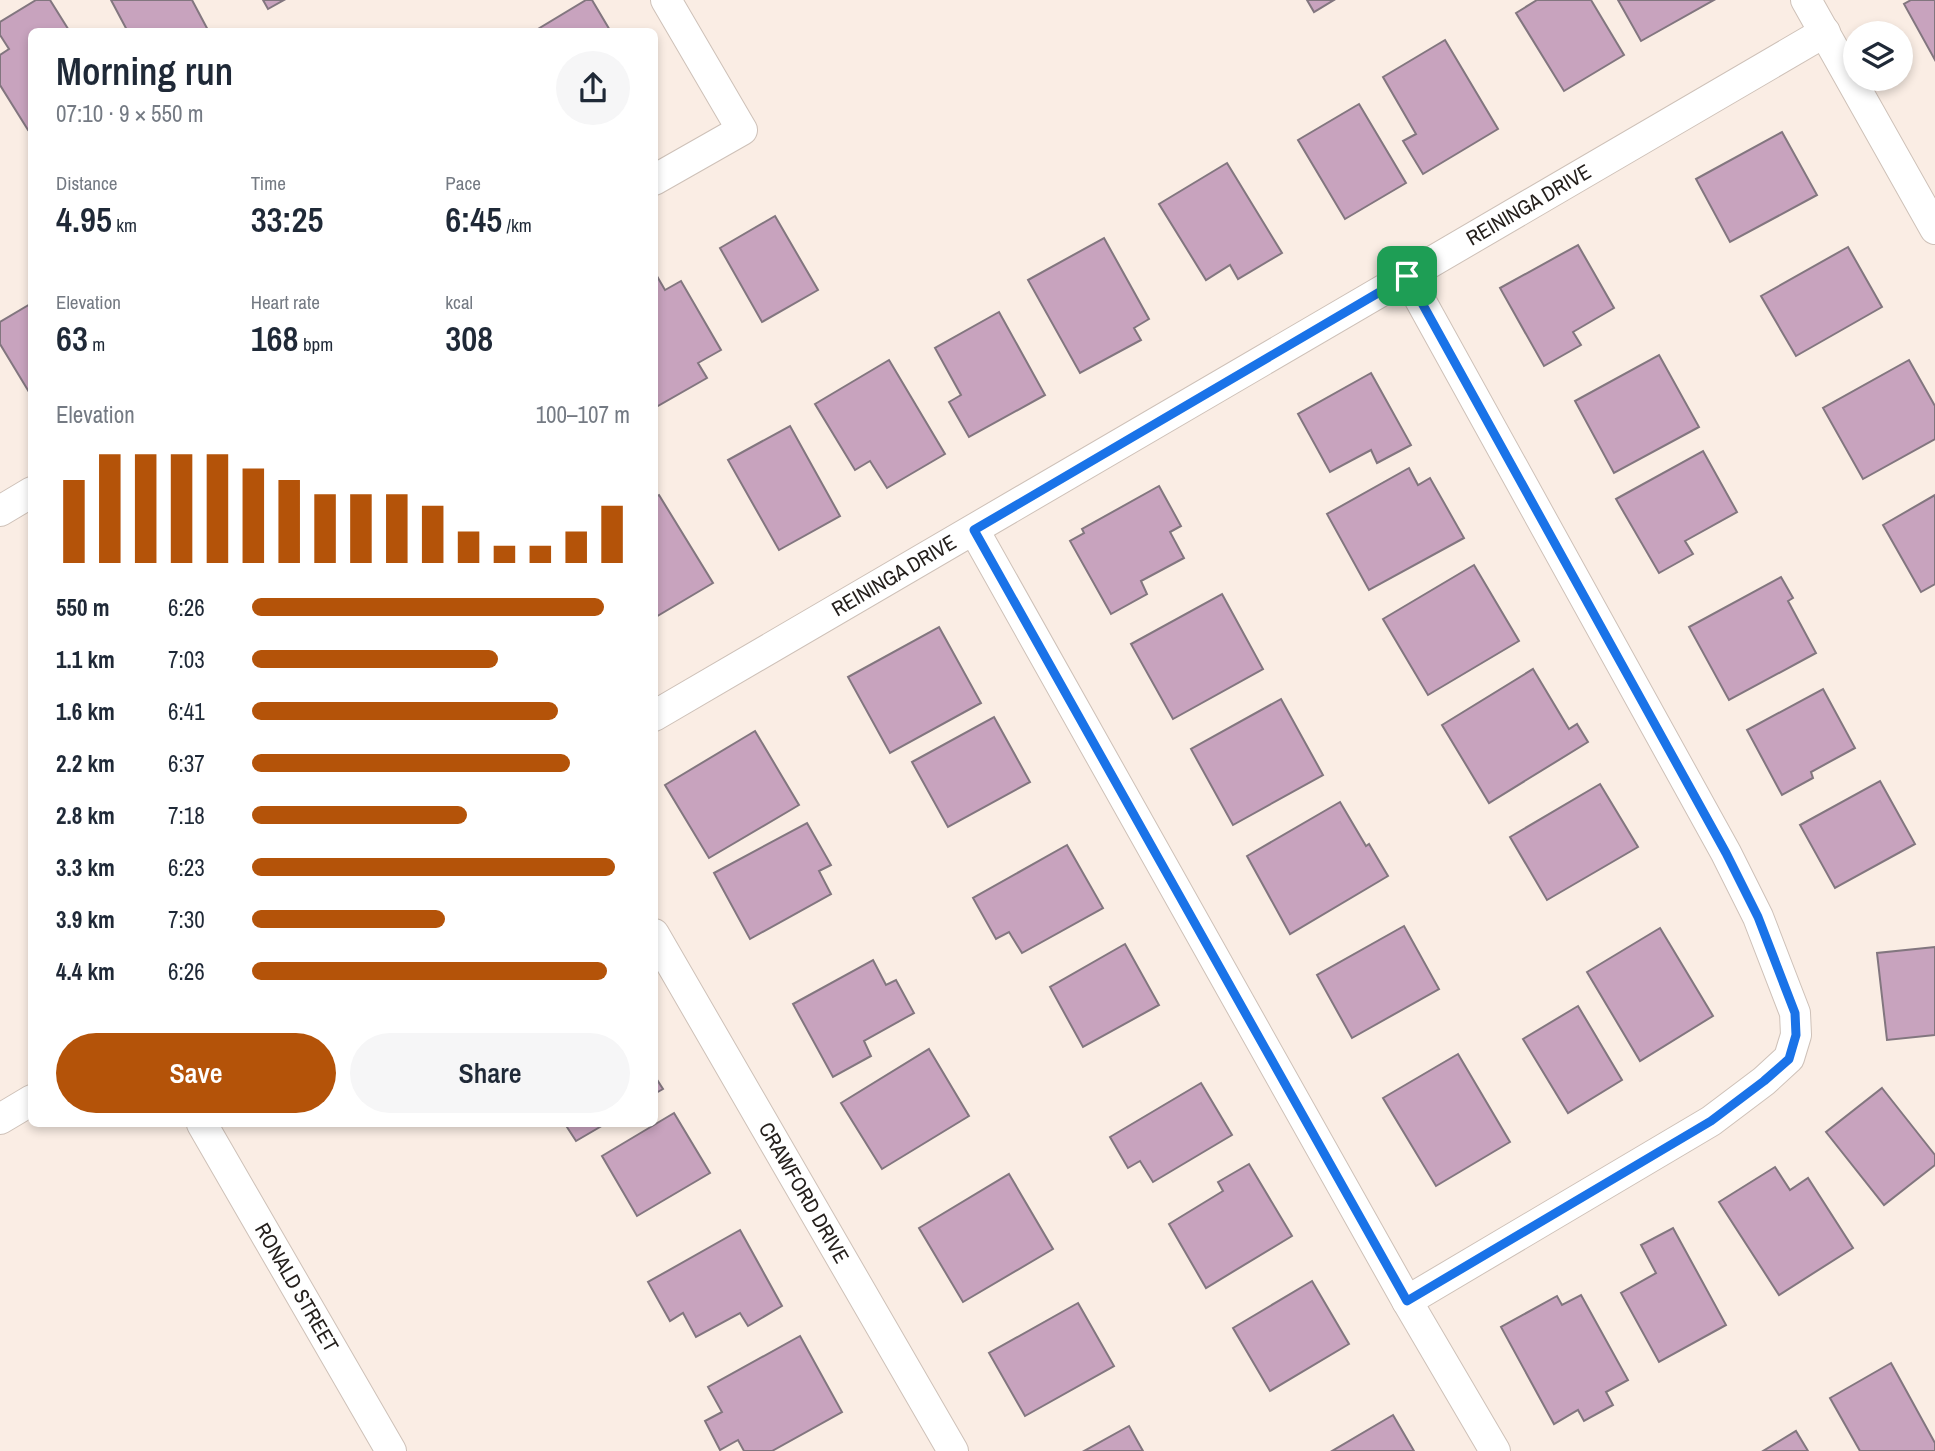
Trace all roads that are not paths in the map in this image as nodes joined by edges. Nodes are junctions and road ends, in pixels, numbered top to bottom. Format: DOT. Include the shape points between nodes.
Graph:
graph roads {
  1 [pos="666,0"];
  2 [pos="1806,0"];
  3 [pos="1825,32"];
  4 [pos="658,178"];
  5 [pos="1935,229"];
  6 [pos="1407,276"];
  7 [pos="28,494"];
  8 [pos="0,511"];
  9 [pos="974,530"];
  10 [pos="658,714"];
  11 [pos="658,941"];
  12 [pos="28,1102"];
  13 [pos="0,1119"];
  14 [pos="204,1127"];
  15 [pos="1407,1301"];
  16 [pos="391,1451"];
  17 [pos="953,1451"];
  18 [pos="1495,1451"];
  1 -- 4 [label="street" via="742,130"];
  2 -- 3 [label="street"];
  3 -- 5 [label="street"];
  3 -- 6 [label="street, REININGA DRIVE"];
  6 -- 9 [label="street, REININGA DRIVE"];
  6 -- 15 [label="street" via="1726,853 1784,984 1795,1013 1796,1035 1789,1059 1711,1121"];
  7 -- 8 [label="street"];
  9 -- 10 [label="street, REININGA DRIVE"];
  9 -- 15 [label="street"];
  11 -- 17 [label="street, CRAWFORD DRIVE"];
  12 -- 13 [label="street"];
  14 -- 16 [label="street, RONALD STREET"];
  15 -- 18 [label="street"];
}
